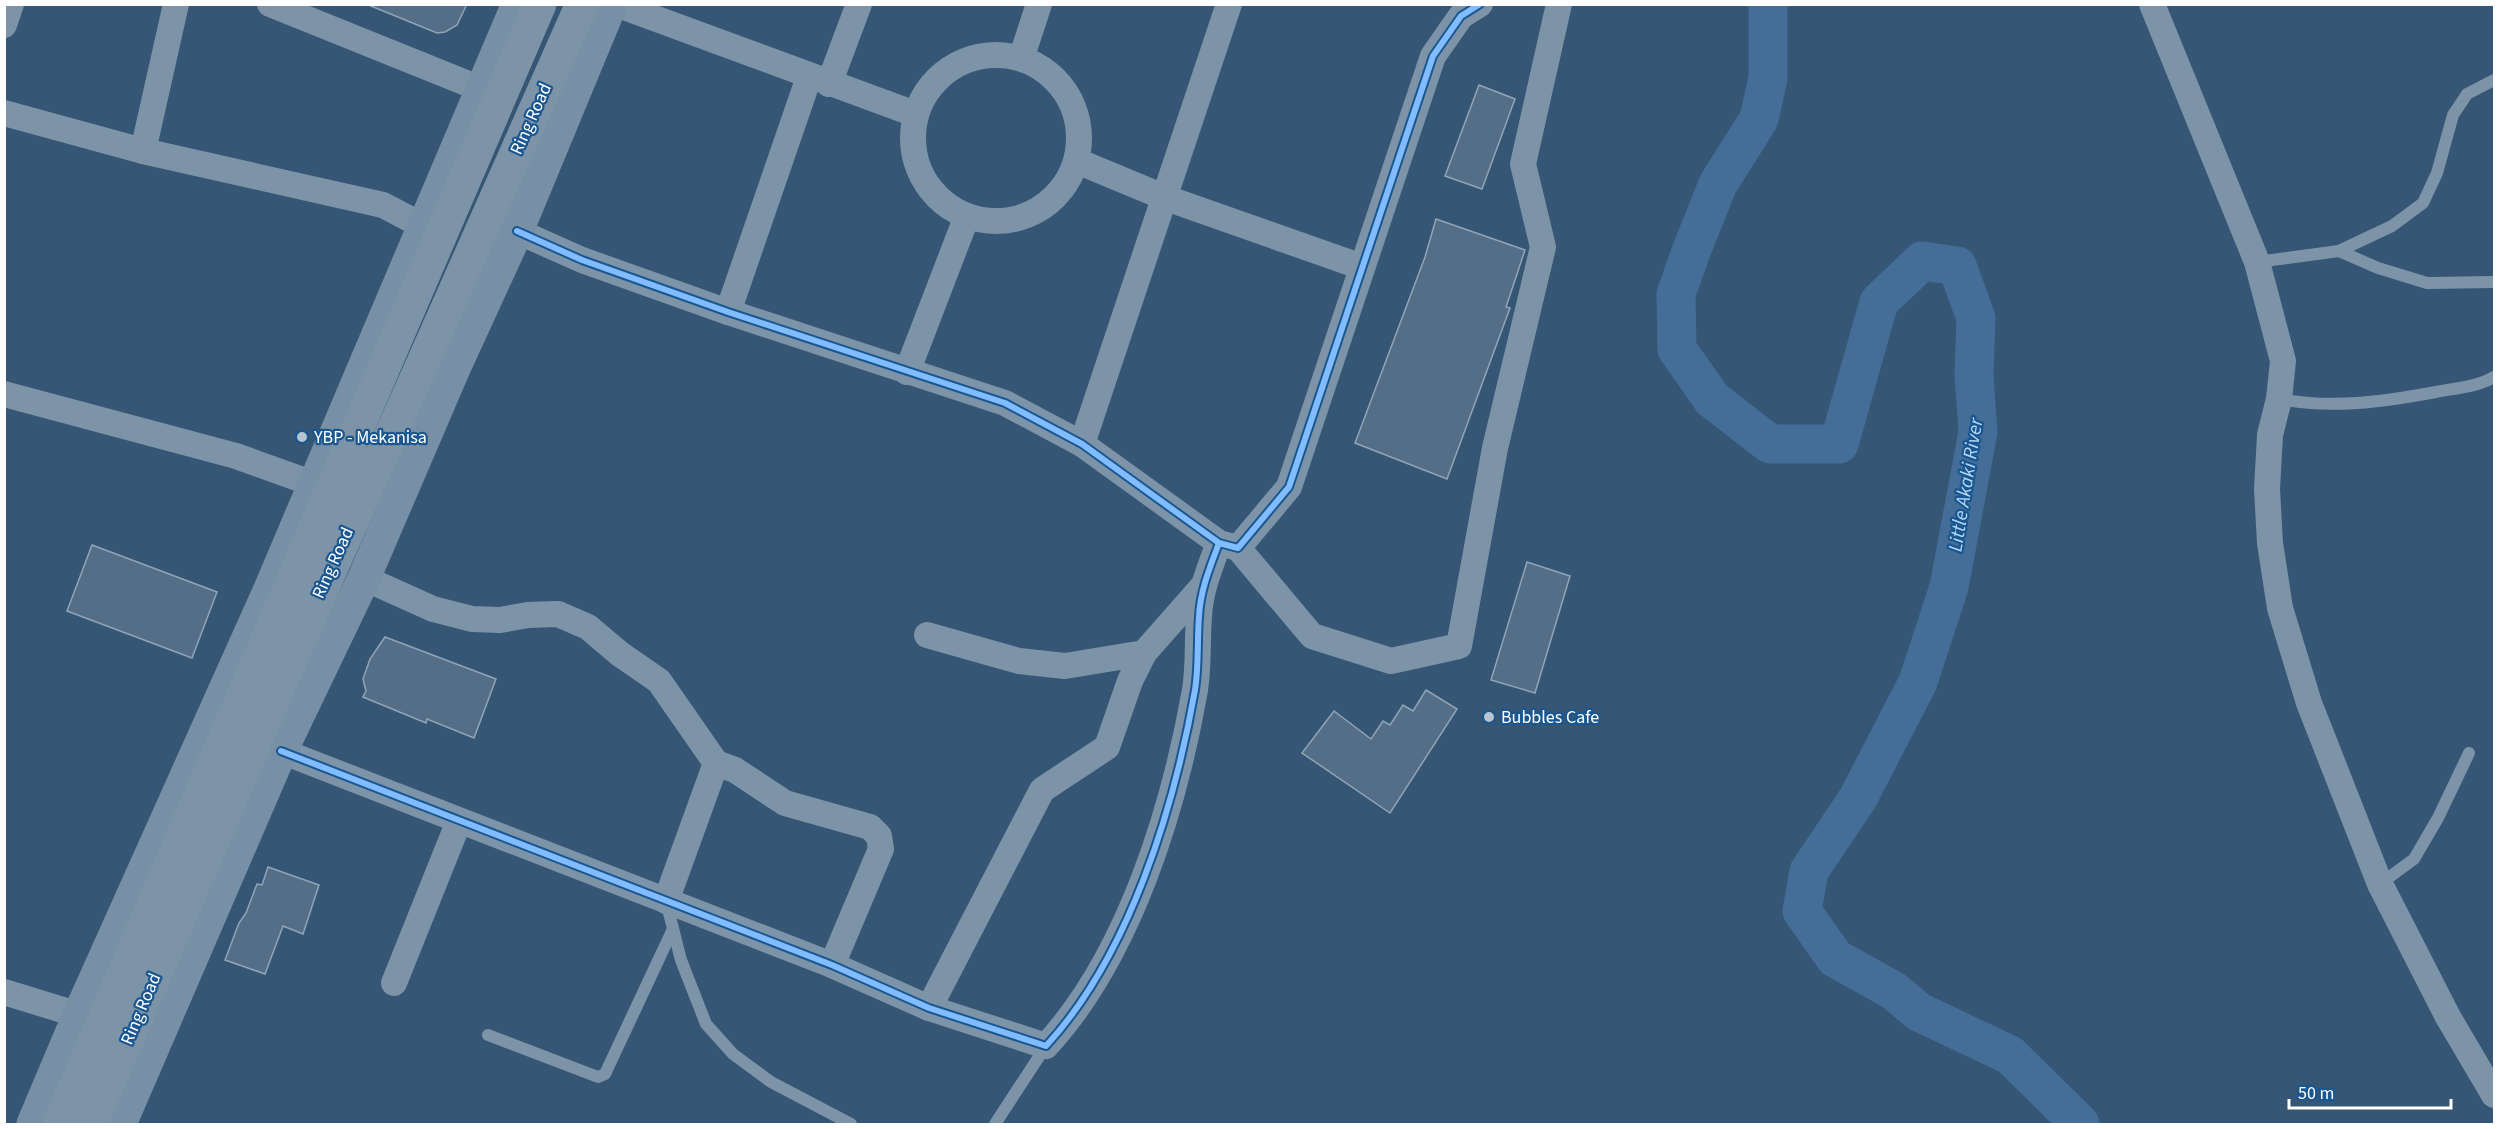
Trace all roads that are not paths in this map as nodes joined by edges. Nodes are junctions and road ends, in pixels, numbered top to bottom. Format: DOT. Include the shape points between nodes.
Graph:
graph roads {
  1 [pos="11,4"];
  2 [pos="176,4"];
  3 [pos="270,4"];
  4 [pos="518,4"];
  5 [pos="540,4"];
  6 [pos="582,4"];
  7 [pos="610,4"];
  8 [pos="616,4"];
  9 [pos="859,4"];
  10 [pos="1039,4"];
  11 [pos="1229,4"];
  12 [pos="1480,4"];
  13 [pos="1559,4"];
  14 [pos="2152,4"];
  15 [pos="4,25"];
  16 [pos="1022,56"];
  17 [pos="819,80"];
  18 [pos="2494,80"];
  19 [pos="481,89"];
  20 [pos="4,113"];
  21 [pos="915,114"];
  22 [pos="143,151"];
  23 [pos="1077,161"];
  24 [pos="1166,198"];
  25 [pos="967,216"];
  26 [pos="423,226"];
  27 [pos="517,231"];
  28 [pos="2339,251"];
  29 [pos="2257,262"];
  30 [pos="1362,267"];
  31 [pos="2494,282"];
  32 [pos="728,312"];
  33 [pos="908,372"];
  34 [pos="2494,377"];
  35 [pos="4,394"];
  36 [pos="2279,399"];
  37 [pos="1082,444"];
  38 [pos="314,484"];
  39 [pos="1229,545"];
  40 [pos="364,578"];
  41 [pos="1203,586"];
  42 [pos="927,635"];
  43 [pos="1143,653"];
  44 [pos="280,751"];
  45 [pos="2469,753"];
  46 [pos="716,762"];
  47 [pos="459,821"];
  48 [pos="2380,884"];
  49 [pos="666,901"];
  50 [pos="672,931"];
  51 [pos="832,965"];
  52 [pos="394,983"];
  53 [pos="4,992"];
  54 [pos="929,1008"];
  55 [pos="79,1015"];
  56 [pos="488,1035"];
  57 [pos="1046,1046"];
  58 [pos="2494,1095"];
  59 [pos="33,1125"];
  60 [pos="58,1125"];
  61 [pos="91,1125"];
  62 [pos="120,1125"];
  63 [pos="851,1125"];
  64 [pos="995,1125"];
  1 -- 15 [label="street"];
  2 -- 22 [label="street"];
  3 -- 19 [label="street"];
  4 -- 19 [label="street"];
  5 -- 60 [label="highway, Ring Road"];
  6 -- 61 [label="highway, Ring Road" via="282,680"];
  7 -- 27 [label="street"];
  8 -- 17 [label="street"];
  9 -- 17 [label="street"];
  10 -- 16 [label="street"];
  11 -- 24 [label="street"];
  12 -- 30 [label="street" via="1461,16 1433,56"];
  13 -- 39 [label="street" via="1523,164 1543,247 1495,448 1459,646 1391,661 1312,636"];
  14 -- 29 [label="street"];
  16 -- 21 [label="street" via="972,58 949,69 930,87"];
  16 -- 23 [label="street" via="1064,88 1076,111 1080,136"];
  17 -- 21 [label="street"];
  17 -- 32 [label="street"];
  18 -- 28 [label="lane" via="2467,94 2453,115 2438,173 2423,203 2392,226"];
  19 -- 26 [label="street"];
  20 -- 22 [label="street"];
  21 -- 25 [label="street" via="916,160 927,183 944,203"];
  22 -- 26 [label="street" via="383,205"];
  23 -- 24 [label="street"];
  23 -- 25 [label="street" via="1065,186 1046,206 1021,218 993,221"];
  24 -- 30 [label="street"];
  24 -- 37 [label="street"];
  25 -- 33 [label="street"];
  26 -- 38 [label="street"];
  27 -- 32 [label="street" via="582,260"];
  27 -- 40 [label="street"];
  28 -- 29 [label="lane"];
  28 -- 31 [label="lane" via="2427,283"];
  29 -- 36 [label="street" via="2283,361"];
  30 -- 39 [label="street" via="1289,487"];
  32 -- 33 [label="street"];
  33 -- 37 [label="street" via="1005,403"];
  34 -- 36 [label="lane" via="2475,385 2366,405 2311,405"];
  35 -- 38 [label="street" via="236,456"];
  36 -- 48 [label="street" via="2270,435 2267,489 2280,608 2308,703"];
  37 -- 39 [label="street"];
  38 -- 55 [label="street"];
  39 -- 41 [label="street"];
  40 -- 44 [label="street"];
  40 -- 46 [label="street" via="433,609 472,619 558,614 588,627 659,681"];
  41 -- 43 [label="street"];
  41 -- 57 [label="street" via="1195,686 1186,736 1147,869 1100,972 1081,1004"];
  42 -- 43 [label="street" via="1019,661 1065,666"];
  43 -- 54 [label="street" via="1107,747 1042,790"];
  44 -- 47 [label="street"];
  44 -- 62 [label="street"];
  45 -- 48 [label="lane" via="2414,859"];
  46 -- 49 [label="street"];
  46 -- 51 [label="street" via="785,803 870,827 879,836 881,849"];
  47 -- 49 [label="street"];
  47 -- 52 [label="street"];
  48 -- 58 [label="street" via="2448,1017"];
  49 -- 50 [label="lane"];
  49 -- 51 [label="street"];
  50 -- 56 [label="lane" via="605,1074 598,1077"];
  50 -- 63 [label="lane" via="706,1024 733,1054 771,1082"];
  51 -- 54 [label="street"];
  53 -- 55 [label="street"];
  54 -- 57 [label="street"];
  55 -- 59 [label="street"];
  57 -- 64 [label="lane"];
}
